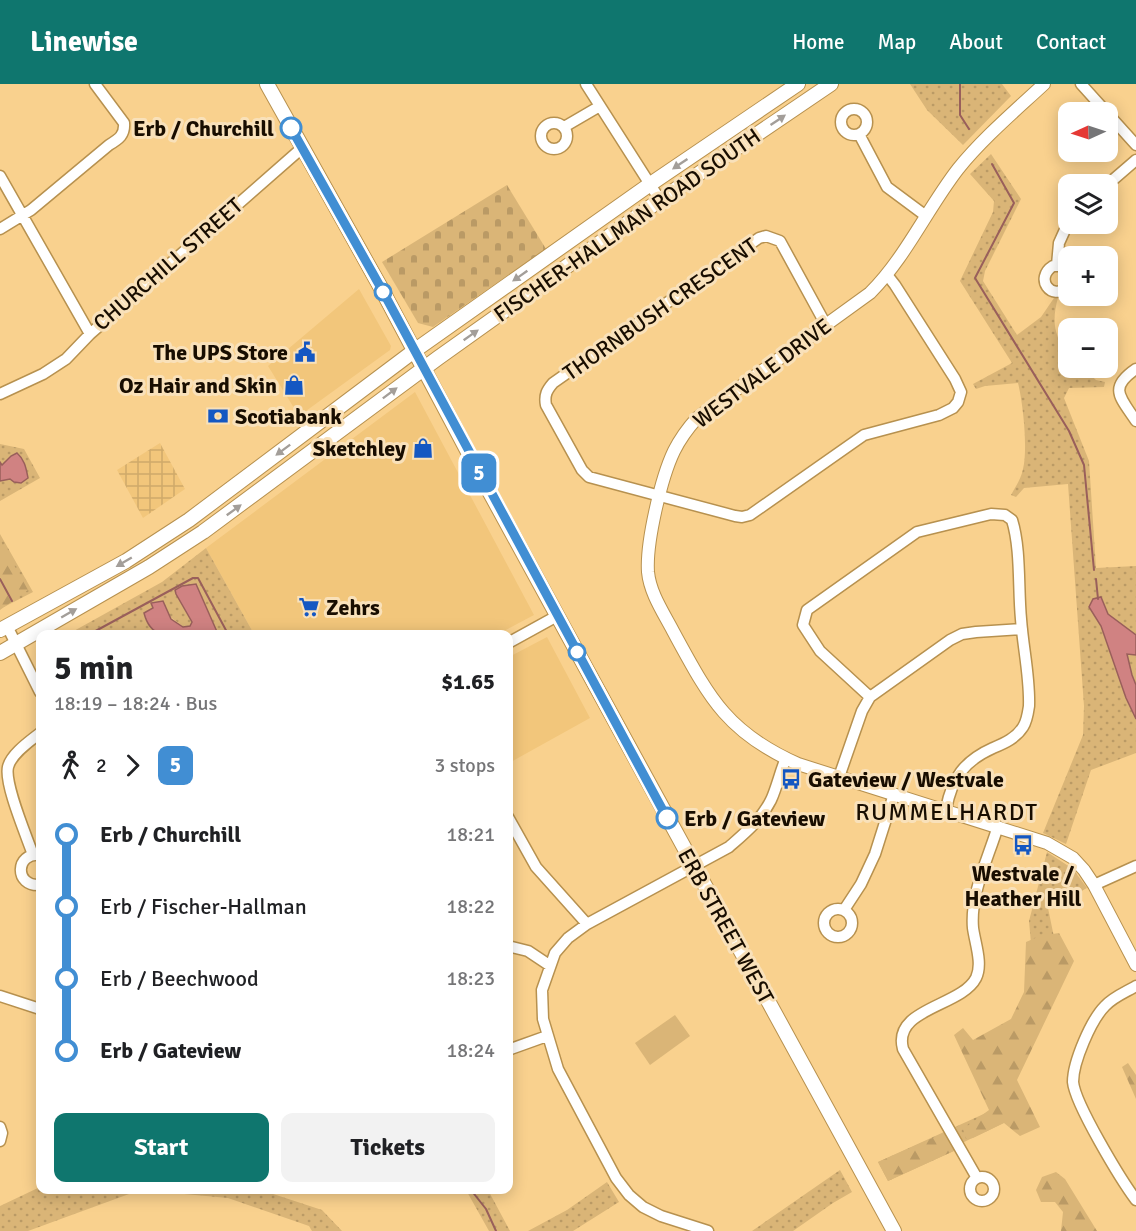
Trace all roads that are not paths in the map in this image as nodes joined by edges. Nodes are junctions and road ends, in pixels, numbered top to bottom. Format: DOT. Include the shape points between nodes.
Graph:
graph roads {
  1 [pos="95,84"];
  2 [pos="267,84"];
  3 [pos="586,84"];
  4 [pos="798,84"];
  5 [pos="831,84"];
  6 [pos="1044,84"];
  7 [pos="1081,84"];
  8 [pos="600,106"];
  9 [pos="564,127"];
  10 [pos="859,134"];
  11 [pos="1136,145"];
  12 [pos="302,148"];
  13 [pos="1136,160"];
  14 [pos="0,176"];
  15 [pos="1118,176"];
  16 [pos="649,185"];
  17 [pos="660,200"];
  18 [pos="23,216"];
  19 [pos="926,216"];
  20 [pos="0,229"];
  21 [pos="1063,234"];
  22 [pos="1057,265"];
  23 [pos="888,276"];
  24 [pos="1058,292"];
  25 [pos="826,325"];
  26 [pos="90,334"];
  27 [pos="414,351"];
  28 [pos="423,369"];
  29 [pos="1136,369"];
  30 [pos="0,394"];
  31 [pos="1136,421"];
  32 [pos="660,496"];
  33 [pos="557,616"];
  34 [pos="4,628"];
  35 [pos="1022,629"];
  36 [pos="40,630"];
  37 [pos="36,632"];
  38 [pos="513,641"];
  39 [pos="16,644"];
  40 [pos="0,653"];
  41 [pos="36,684"];
  42 [pos="870,697"];
  43 [pos="36,737"];
  44 [pos="786,758"];
  45 [pos="839,777"];
  46 [pos="894,794"];
  47 [pos="946,809"];
  48 [pos="998,826"];
  49 [pos="513,827"];
  50 [pos="36,852"];
  51 [pos="36,855"];
  52 [pos="693,866"];
  53 [pos="1136,866"];
  54 [pos="36,885"];
  55 [pos="1094,885"];
  56 [pos="844,910"];
  57 [pos="587,924"];
  58 [pos="513,947"];
  59 [pos="549,965"];
  60 [pos="1136,965"];
  61 [pos="1136,986"];
  62 [pos="0,996"];
  63 [pos="36,1008"];
  64 [pos="547,1036"];
  65 [pos="513,1048"];
  66 [pos="0,1127"];
  67 [pos="0,1141"];
  68 [pos="977,1178"];
  69 [pos="1136,1200"];
  70 [pos="708,1231"];
  71 [pos="894,1231"];
  1 -- 18 [label="street" via="124,123 121,137"];
  2 -- 12 [label="main road, ERB STREET WEST"];
  3 -- 8 [label="street"];
  4 -- 16 [label="main road, FISCHER-HALLMAN ROAD SOUTH, one-way"];
  17 -- 5 [label="main road, FISCHER-HALLMAN ROAD SOUTH, one-way"];
  6 -- 19 [label="street, WESTVALE DRIVE" via="969,156"];
  7 -- 11 [label="street"];
  8 -- 9 [label="street"];
  8 -- 16 [label="street"];
  10 -- 19 [label="street" via="887,187"];
  12 -- 26 [label="street, CHURCHILL STREET"];
  12 -- 27 [label="main road, ERB STREET WEST"];
  13 -- 15 [label="street"];
  14 -- 18 [label="street, CHURCHILL STREET"];
  16 -- 17 [label="street"];
  16 -- 27 [label="main road, FISCHER-HALLMAN ROAD SOUTH, one-way"];
  28 -- 17 [label="main road, FISCHER-HALLMAN ROAD SOUTH, one-way"];
  18 -- 20 [label="street"];
  18 -- 26 [label="street, CHURCHILL STREET"];
  19 -- 23 [label="street, WESTVALE DRIVE"];
  21 -- 22 [label="street"];
  22 -- 24 [label="street" via="1045,273 1045,283"];
  23 -- 25 [label="street, WESTVALE DRIVE"];
  23 -- 32 [label="street" via="959,387 960,397 953,408 864,435 750,515 735,516"];
  25 -- 32 [label="street, WESTVALE DRIVE" via="698,418 674,451"];
  25 -- 32 [label="street, THORNBUSH CRESCENT" via="785,248 780,241 766,236 553,383 544,398 546,405 582,470 601,481"];
  26 -- 30 [label="street" via="66,359"];
  27 -- 28 [label="main road, ERB STREET WEST"];
  27 -- 34 [label="main road, FISCHER-HALLMAN ROAD SOUTH, one-way" via="189,520 126,561"];
  28 -- 33 [label="main road, ERB STREET WEST"];
  36 -- 28 [label="main road, FISCHER-HALLMAN ROAD SOUTH, one-way" via="203,532"];
  29 -- 31 [label="street" via="1122,378 1119,392"];
  32 -- 44 [label="street, WESTVALE DRIVE" via="648,552 648,574 656,598 715,704 750,737"];
  33 -- 38 [label="street"];
  33 -- 52 [label="main road, ERB STREET WEST"];
  34 -- 39 [label="street"];
  35 -- 42 [label="street" via="962,634"];
  35 -- 42 [label="street" via="1012,520 991,514 917,532 815,603 804,617 806,632 820,651"];
  35 -- 47 [label="street" via="1029,705 1023,727 1016,736 965,766 951,788"];
  39 -- 37 [label="main road, FISCHER-HALLMAN ROAD SOUTH, one-way"];
  39 -- 40 [label="main road, FISCHER-HALLMAN ROAD SOUTH"];
  39 -- 41 [label="street"];
  42 -- 45 [label="street"];
  43 -- 50 [label="street" via="14,756 8,768 9,784"];
  44 -- 45 [label="street, WESTVALE DRIVE"];
  44 -- 52 [label="street" via="771,799 749,830 729,847"];
  45 -- 46 [label="street, WESTVALE DRIVE"];
  46 -- 47 [label="street, WESTVALE DRIVE"];
  46 -- 56 [label="street" via="875,854"];
  47 -- 48 [label="street, WESTVALE DRIVE"];
  48 -- 55 [label="street, WESTVALE DRIVE" via="1047,843 1073,858"];
  48 -- 68 [label="street" via="975,900 973,917 979,965 976,977 970,986 913,1020 901,1034 903,1049"];
  49 -- 57 [label="street" via="551,887"];
  51 -- 54 [label="street" via="24,861 21,869 29,884"];
  52 -- 57 [label="street"];
  52 -- 71 [label="main road, ERB STREET WEST"];
  53 -- 55 [label="street"];
  55 -- 60 [label="street, WESTVALE DRIVE"];
  57 -- 59 [label="street" via="568,938"];
  58 -- 59 [label="street" via="528,951"];
  59 -- 64 [label="street" via="542,990"];
  61 -- 69 [label="street" via="1097,1015 1074,1070 1073,1084 1080,1104"];
  62 -- 63 [label="street"];
  64 -- 65 [label="street"];
  64 -- 70 [label="street" via="574,1101 629,1195 650,1210"];
  66 -- 67 [label="street"];
}
